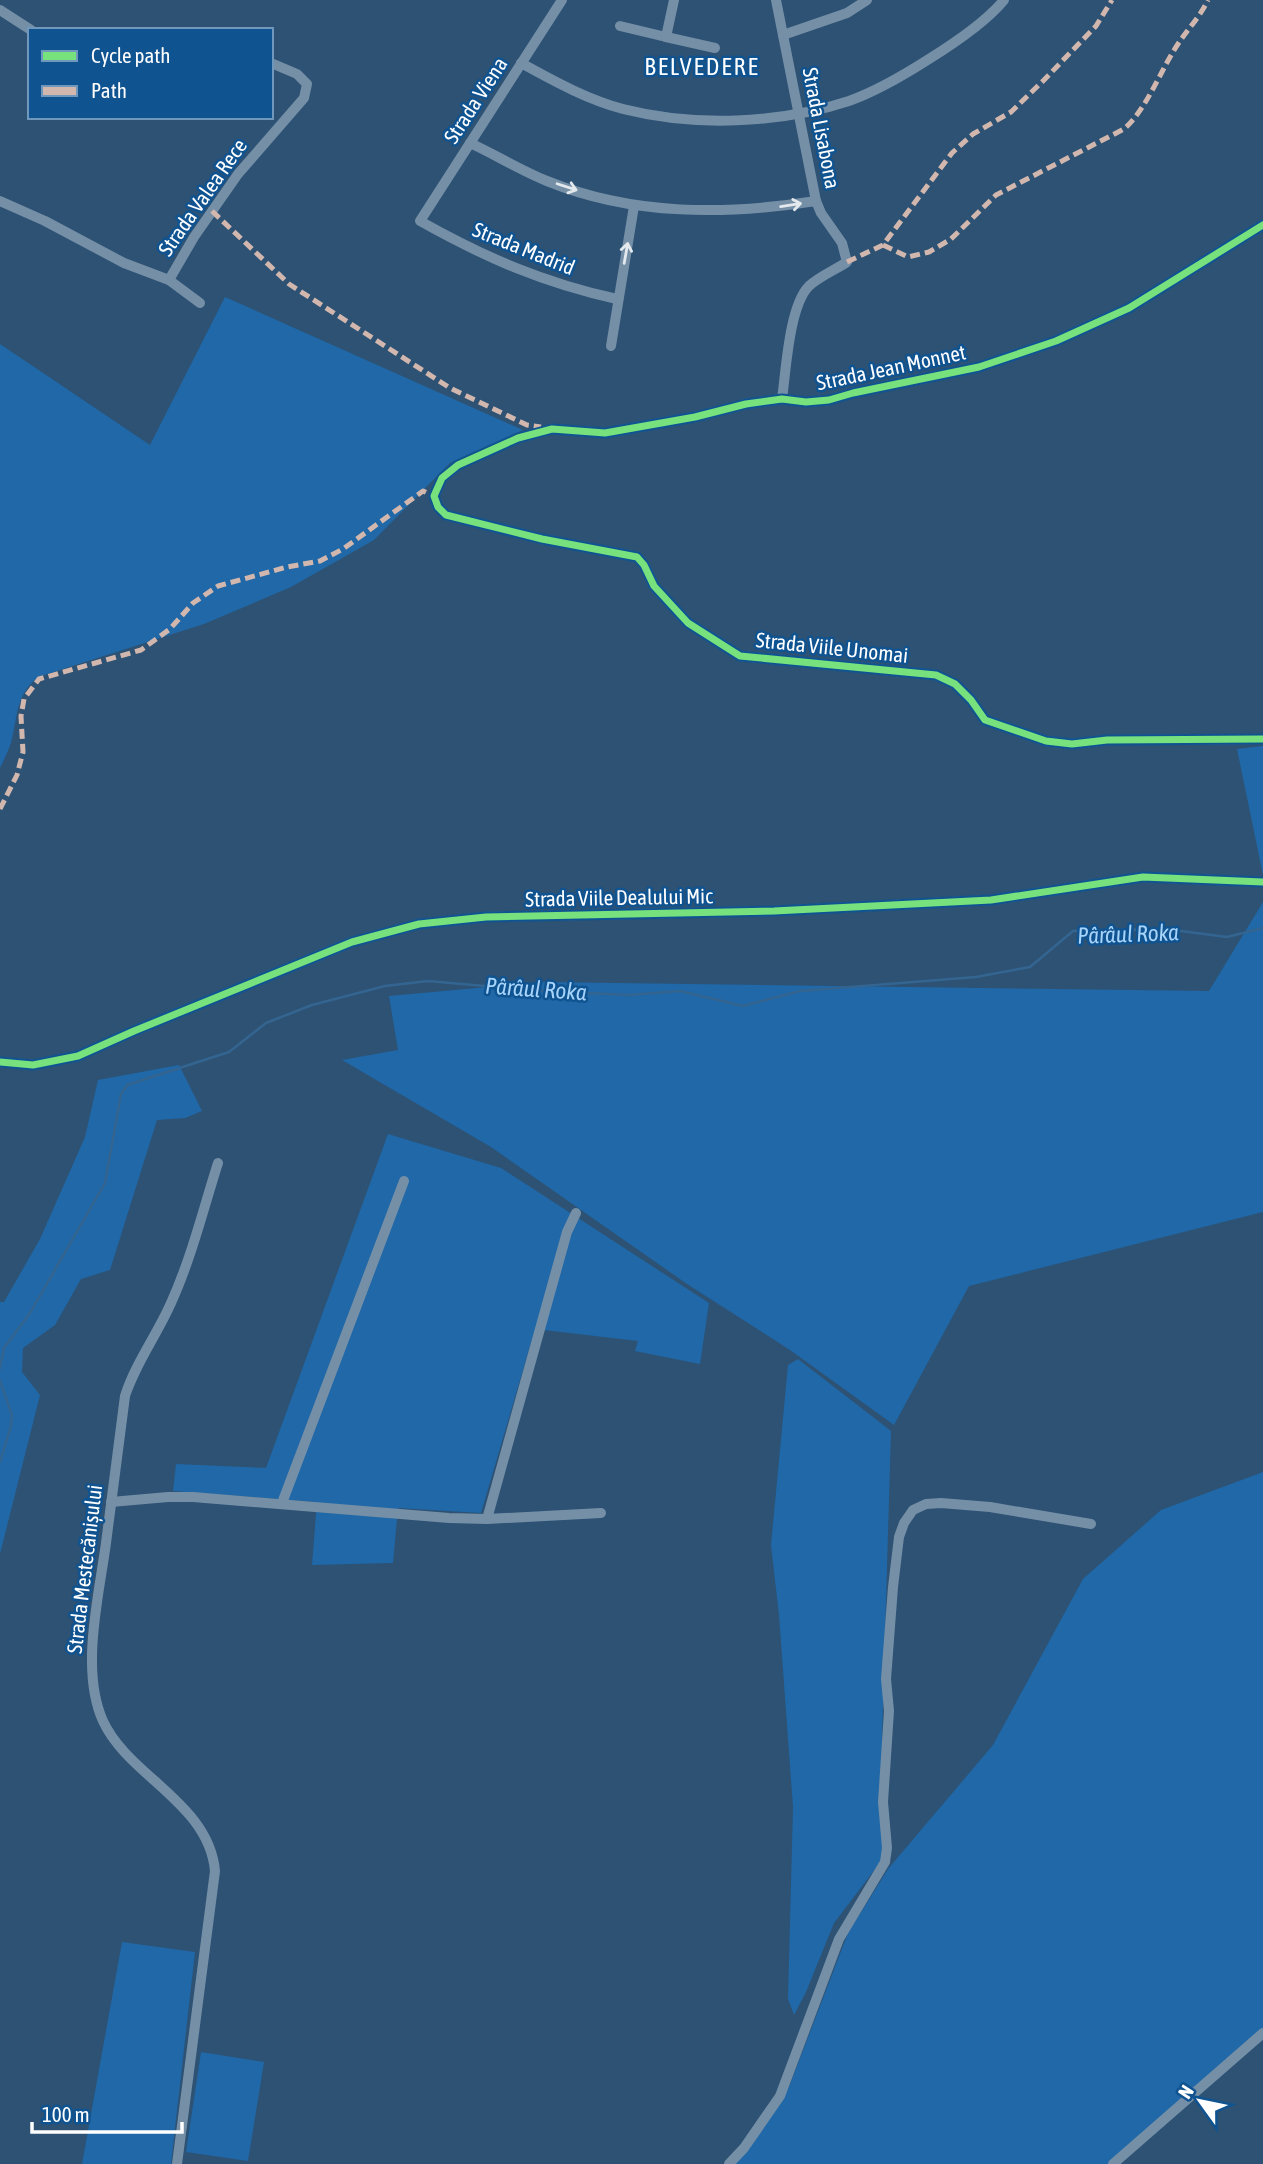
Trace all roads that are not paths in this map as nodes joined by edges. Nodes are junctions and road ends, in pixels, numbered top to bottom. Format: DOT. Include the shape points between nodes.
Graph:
graph roads {
  1 [pos="562,0"];
  2 [pos="674,0"];
  3 [pos="776,0"];
  4 [pos="867,0"];
  5 [pos="1004,0"];
  6 [pos="0,10"];
  7 [pos="620,26"];
  8 [pos="28,28"];
  9 [pos="783,34"];
  10 [pos="666,37"];
  11 [pos="715,48"];
  12 [pos="521,63"];
  13 [pos="273,64"];
  14 [pos="800,113"];
  15 [pos="470,143"];
  16 [pos="0,201"];
  17 [pos="816,201"];
  18 [pos="634,206"];
  19 [pos="420,221"];
  20 [pos="1263,225"];
  21 [pos="169,280"];
  22 [pos="617,299"];
  23 [pos="200,303"];
  24 [pos="611,346"];
  25 [pos="782,399"];
  26 [pos="434,496"];
  27 [pos="1263,738"];
  28 [pos="1263,882"];
  29 [pos="0,1062"];
  30 [pos="218,1163"];
  31 [pos="404,1181"];
  32 [pos="576,1213"];
  33 [pos="111,1502"];
  34 [pos="282,1503"];
  35 [pos="601,1513"];
  36 [pos="487,1519"];
  37 [pos="1091,1524"];
  38 [pos="1263,2033"];
  39 [pos="177,2164"];
  40 [pos="729,2164"];
  41 [pos="1113,2164"];
  1 -- 12 [label="street, Strada Viena"];
  2 -- 10 [label="street"];
  3 -- 9 [label="street, Strada Lisabona"];
  4 -- 9 [label="street" via="847,13"];
  5 -- 14 [label="street" via="954,44 902,77 851,100"];
  6 -- 8 [label="street"];
  7 -- 10 [label="street"];
  9 -- 14 [label="street, Strada Lisabona"];
  10 -- 11 [label="street"];
  12 -- 14 [label="street" via="570,90 623,109 686,119"];
  12 -- 15 [label="street, Strada Viena"];
  13 -- 21 [label="street, Strada Valea Rece" via="297,74 307,84 304,97 238,174"];
  14 -- 17 [label="street, Strada Lisabona"];
  15 -- 18 [label="street, one-way" via="549,182"];
  15 -- 19 [label="street, Strada Viena"];
  16 -- 21 [label="street, Strada Valea Rece" via="124,263"];
  18 -- 17 [label="street, one-way" via="702,211"];
  17 -- 25 [label="street, Strada Lisabona" via="842,243 847,262 808,287 802,297 794,319"];
  22 -- 18 [label="street, one-way"];
  19 -- 22 [label="street, Strada Madrid" via="529,274"];
  20 -- 25 [label="street, Strada Jean Monnet" via="1129,307 1056,341 979,367 829,400"];
  21 -- 23 [label="street, Strada Valea Rece"];
  22 -- 24 [label="street"];
  25 -- 26 [label="street, Strada Jean Monnet" via="605,433 552,429 518,438 458,465 442,478"];
  26 -- 27 [label="street, Strada Viile Unomai" via="446,515 637,557 654,586 688,623 740,656 936,675 955,684 985,720 1046,741"];
  28 -- 29 [label="street, Strada Viile Dealului Mic" via="1143,877 991,900 774,911 486,917 419,924 352,942 78,1056 33,1065"];
  30 -- 33 [label="street, Strada Mestecănișului" via="180,1281 125,1396"];
  31 -- 34 [label="street"];
  32 -- 36 [label="street"];
  33 -- 34 [label="street" via="168,1497"];
  33 -- 39 [label="street, Strada Mestecănișului" via="92,1648 101,1715 127,1754 188,1813 209,1842 214,1862"];
  34 -- 36 [label="street"];
  35 -- 36 [label="street"];
  37 -- 40 [label="street" via="941,1503 913,1510 904,1523 893,1587 886,1679 886,1862 839,1939 780,2096"];
  38 -- 41 [label="street"];
}
